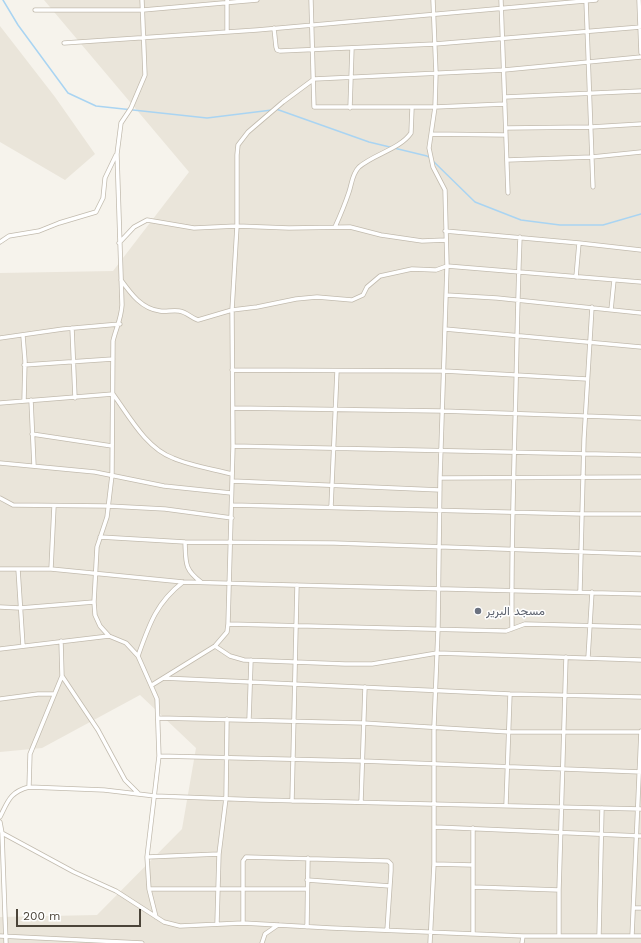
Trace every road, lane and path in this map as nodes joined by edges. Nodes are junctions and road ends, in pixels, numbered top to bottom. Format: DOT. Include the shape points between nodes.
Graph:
graph roads {
  1 [pos="142,0"];
  2 [pos="257,0"];
  3 [pos="311,0"];
  4 [pos="433,0"];
  5 [pos="501,0"];
  6 [pos="596,0"];
  7 [pos="639,0"];
  8 [pos="227,1"];
  9 [pos="586,1"];
  10 [pos="502,8"];
  11 [pos="35,10"];
  12 [pos="143,10"];
  13 [pos="434,14"];
  14 [pos="313,25"];
  15 [pos="274,28"];
  16 [pos="641,28"];
  17 [pos="588,31"];
  18 [pos="227,32"];
  19 [pos="144,38"];
  20 [pos="502,38"];
  21 [pos="64,43"];
  22 [pos="435,44"];
  23 [pos="352,48"];
  24 [pos="314,50"];
  25 [pos="641,53"];
  26 [pos="641,57"];
  27 [pos="589,62"];
  28 [pos="504,70"];
  29 [pos="436,73"];
  30 [pos="351,78"];
  31 [pos="314,79"];
  32 [pos="641,91"];
  33 [pos="590,94"];
  34 [pos="505,97"];
  35 [pos="505,104"];
  36 [pos="435,107"];
  37 [pos="350,108"];
  38 [pos="412,108"];
  39 [pos="641,124"];
  40 [pos="591,127"];
  41 [pos="506,128"];
  42 [pos="432,134"];
  43 [pos="506,135"];
  44 [pos="641,152"];
  45 [pos="117,154"];
  46 [pos="592,157"];
  47 [pos="507,160"];
  48 [pos="593,187"];
  49 [pos="508,193"];
  50 [pos="237,226"];
  51 [pos="335,227"];
  52 [pos="445,231"];
  53 [pos="520,237"];
  54 [pos="446,240"];
  55 [pos="0,242"];
  56 [pos="119,243"];
  57 [pos="579,243"];
  58 [pos="641,250"];
  59 [pos="447,266"];
  60 [pos="518,271"];
  61 [pos="576,277"];
  62 [pos="121,280"];
  63 [pos="614,280"];
  64 [pos="641,282"];
  65 [pos="446,295"];
  66 [pos="517,300"];
  67 [pos="592,307"];
  68 [pos="232,310"];
  69 [pos="611,310"];
  70 [pos="641,313"];
  71 [pos="120,324"];
  72 [pos="72,328"];
  73 [pos="445,330"];
  74 [pos="516,335"];
  75 [pos="23,336"];
  76 [pos="0,338"];
  77 [pos="589,344"];
  78 [pos="641,347"];
  79 [pos="113,359"];
  80 [pos="74,361"];
  81 [pos="24,365"];
  82 [pos="232,370"];
  83 [pos="337,371"];
  84 [pos="444,371"];
  85 [pos="516,376"];
  86 [pos="587,379"];
  87 [pos="113,394"];
  88 [pos="75,398"];
  89 [pos="31,400"];
  90 [pos="24,401"];
  91 [pos="0,403"];
  92 [pos="233,408"];
  93 [pos="335,409"];
  94 [pos="442,411"];
  95 [pos="515,414"];
  96 [pos="585,417"];
  97 [pos="641,418"];
  98 [pos="32,434"];
  99 [pos="112,446"];
  100 [pos="233,446"];
  101 [pos="334,447"];
  102 [pos="441,450"];
  103 [pos="514,453"];
  104 [pos="583,455"];
  105 [pos="641,455"];
  106 [pos="0,463"];
  107 [pos="34,466"];
  108 [pos="232,474"];
  109 [pos="112,475"];
  110 [pos="583,477"];
  111 [pos="641,477"];
  112 [pos="440,478"];
  113 [pos="512,478"];
  114 [pos="232,481"];
  115 [pos="332,485"];
  116 [pos="440,490"];
  117 [pos="231,492"];
  118 [pos="0,498"];
  119 [pos="232,505"];
  120 [pos="54,506"];
  121 [pos="108,506"];
  122 [pos="331,507"];
  123 [pos="439,510"];
  124 [pos="512,512"];
  125 [pos="582,514"];
  126 [pos="641,514"];
  127 [pos="232,518"];
  128 [pos="100,537"];
  129 [pos="185,542"];
  130 [pos="231,542"];
  131 [pos="439,548"];
  132 [pos="512,550"];
  133 [pos="581,553"];
  134 [pos="641,554"];
  135 [pos="18,569"];
  136 [pos="51,569"];
  137 [pos="0,570"];
  138 [pos="95,572"];
  139 [pos="183,582"];
  140 [pos="202,582"];
  141 [pos="229,583"];
  142 [pos="297,585"];
  143 [pos="438,588"];
  144 [pos="512,589"];
  145 [pos="580,591"];
  146 [pos="592,592"];
  147 [pos="641,594"];
  148 [pos="94,602"];
  149 [pos="0,606"];
  150 [pos="20,608"];
  151 [pos="228,624"];
  152 [pos="296,626"];
  153 [pos="589,627"];
  154 [pos="641,628"];
  155 [pos="438,629"];
  156 [pos="512,629"];
  157 [pos="109,636"];
  158 [pos="60,641"];
  159 [pos="22,646"];
  160 [pos="215,646"];
  161 [pos="0,649"];
  162 [pos="436,653"];
  163 [pos="138,656"];
  164 [pos="566,657"];
  165 [pos="588,658"];
  166 [pos="251,660"];
  167 [pos="641,660"];
  168 [pos="295,662"];
  169 [pos="62,676"];
  170 [pos="162,678"];
  171 [pos="250,682"];
  172 [pos="152,684"];
  173 [pos="295,684"];
  174 [pos="364,687"];
  175 [pos="435,690"];
  176 [pos="54,694"];
  177 [pos="510,694"];
  178 [pos="565,696"];
  179 [pos="641,697"];
  180 [pos="0,699"];
  181 [pos="159,718"];
  182 [pos="227,720"];
  183 [pos="249,720"];
  184 [pos="294,721"];
  185 [pos="363,724"];
  186 [pos="434,726"];
  187 [pos="509,732"];
  188 [pos="641,732"];
  189 [pos="563,733"];
  190 [pos="158,756"];
  191 [pos="227,758"];
  192 [pos="292,760"];
  193 [pos="362,762"];
  194 [pos="434,764"];
  195 [pos="508,766"];
  196 [pos="563,770"];
  197 [pos="640,772"];
  198 [pos="28,787"];
  199 [pos="138,793"];
  200 [pos="155,796"];
  201 [pos="226,798"];
  202 [pos="292,801"];
  203 [pos="361,802"];
  204 [pos="434,803"];
  205 [pos="506,805"];
  206 [pos="562,807"];
  207 [pos="602,808"];
  208 [pos="640,809"];
  209 [pos="0,817"];
  210 [pos="0,822"];
  211 [pos="435,827"];
  212 [pos="473,828"];
  213 [pos="562,832"];
  214 [pos="2,833"];
  215 [pos="601,835"];
  216 [pos="639,836"];
  217 [pos="219,854"];
  218 [pos="147,857"];
  219 [pos="636,857"];
  220 [pos="641,857"];
  221 [pos="308,858"];
  222 [pos="434,864"];
  223 [pos="473,865"];
  224 [pos="307,880"];
  225 [pos="390,886"];
  226 [pos="473,887"];
  227 [pos="217,888"];
  228 [pos="149,889"];
  229 [pos="242,889"];
  230 [pos="307,889"];
  231 [pos="559,890"];
  232 [pos="634,908"];
  233 [pos="641,908"];
  234 [pos="156,917"];
  235 [pos="243,923"];
  236 [pos="217,924"];
  237 [pos="278,925"];
  238 [pos="307,927"];
  239 [pos="387,930"];
  240 [pos="430,932"];
  241 [pos="473,934"];
  242 [pos="0,936"];
  243 [pos="522,936"];
  244 [pos="559,936"];
  245 [pos="599,936"];
  246 [pos="632,936"];
  247 [pos="641,936"];
  248 [pos="6,937"];
  249 [pos="89,942"];
  250 [pos="6,943"];
  251 [pos="142,943"];
  252 [pos="262,943"];
  253 [pos="430,943"];
  254 [pos="522,943"];
  1 -- 12 [label="street"];
  2 -- 8 [label="street"];
  3 -- 14 [label="street"];
  4 -- 13 [label="street"];
  5 -- 10 [label="street"];
  6 -- 9 [label="street"];
  7 -- 16 [label="street"];
  8 -- 12 [label="street"];
  8 -- 18 [label="street"];
  9 -- 10 [label="street"];
  9 -- 17 [label="street"];
  10 -- 13 [label="street"];
  10 -- 20 [label="street"];
  11 -- 12 [label="street"];
  12 -- 19 [label="street"];
  13 -- 14 [label="street"];
  13 -- 22 [label="street"];
  14 -- 15 [label="street"];
  14 -- 24 [label="street"];
  15 -- 18 [label="street"];
  15 -- 24 [label="street" via="277,50"];
  16 -- 17 [label="street"];
  16 -- 25 [label="street"];
  17 -- 20 [label="street"];
  17 -- 27 [label="street"];
  18 -- 19 [label="street"];
  19 -- 21 [label="street"];
  19 -- 45 [label="street" via="145,75 131,108 121,123"];
  20 -- 22 [label="street"];
  20 -- 28 [label="street"];
  22 -- 23 [label="street"];
  22 -- 29 [label="street"];
  23 -- 24 [label="street"];
  23 -- 30 [label="street"];
  24 -- 31 [label="street"];
  26 -- 27 [label="street"];
  27 -- 28 [label="street"];
  27 -- 33 [label="street"];
  28 -- 29 [label="street"];
  28 -- 34 [label="street"];
  29 -- 30 [label="street"];
  29 -- 36 [label="street"];
  30 -- 31 [label="street"];
  30 -- 37 [label="street"];
  31 -- 37 [label="street" via="314,107"];
  31 -- 50 [label="street" via="248,132 238,145"];
  32 -- 33 [label="street"];
  33 -- 34 [label="street"];
  33 -- 40 [label="street"];
  34 -- 35 [label="street"];
  35 -- 36 [label="street"];
  35 -- 41 [label="street"];
  36 -- 38 [label="street"];
  36 -- 42 [label="street"];
  37 -- 38 [label="street"];
  38 -- 51 [label="street" via="411,133 399,144 379,153 358,168"];
  39 -- 40 [label="street"];
  40 -- 41 [label="street"];
  40 -- 46 [label="street"];
  41 -- 43 [label="street"];
  42 -- 43 [label="street"];
  42 -- 52 [label="street" via="430,158 445,190"];
  43 -- 47 [label="street"];
  44 -- 46 [label="street"];
  45 -- 55 [label="street" via="105,178 103,198 96,212 40,231 9,236"];
  45 -- 56 [label="street"];
  46 -- 47 [label="street"];
  46 -- 48 [label="street"];
  47 -- 49 [label="street"];
  50 -- 51 [label="street"];
  50 -- 56 [label="street" via="194,228 147,220 134,227"];
  50 -- 68 [label="street"];
  51 -- 54 [label="street" via="350,227 422,241"];
  52 -- 53 [label="street"];
  52 -- 54 [label="street"];
  53 -- 57 [label="street"];
  53 -- 60 [label="street"];
  54 -- 59 [label="street"];
  56 -- 62 [label="street"];
  57 -- 58 [label="street"];
  57 -- 61 [label="street"];
  59 -- 60 [label="street"];
  59 -- 65 [label="street"];
  59 -- 68 [label="street" via="436,270 412,269 380,276 363,295 352,300 296,298"];
  60 -- 61 [label="street"];
  60 -- 66 [label="street"];
  61 -- 63 [label="street"];
  62 -- 68 [label="street" via="138,302 150,309 178,311 198,320"];
  62 -- 71 [label="street"];
  63 -- 64 [label="street"];
  63 -- 69 [label="street"];
  65 -- 66 [label="street"];
  65 -- 73 [label="street"];
  66 -- 67 [label="street"];
  66 -- 74 [label="street"];
  67 -- 69 [label="street"];
  67 -- 77 [label="street"];
  68 -- 82 [label="street"];
  69 -- 70 [label="street"];
  71 -- 72 [label="street"];
  71 -- 79 [label="street" via="113,341"];
  72 -- 75 [label="street"];
  72 -- 80 [label="street"];
  73 -- 74 [label="street"];
  73 -- 84 [label="street"];
  74 -- 77 [label="street"];
  74 -- 85 [label="street"];
  75 -- 76 [label="street"];
  75 -- 81 [label="street"];
  77 -- 78 [label="street"];
  77 -- 86 [label="street"];
  79 -- 80 [label="street"];
  79 -- 87 [label="street"];
  80 -- 81 [label="street"];
  80 -- 88 [label="street"];
  81 -- 90 [label="street"];
  82 -- 83 [label="street"];
  82 -- 92 [label="street"];
  83 -- 84 [label="street"];
  83 -- 93 [label="street"];
  84 -- 85 [label="street"];
  84 -- 94 [label="street"];
  85 -- 86 [label="street"];
  85 -- 95 [label="street"];
  86 -- 96 [label="street"];
  87 -- 88 [label="street"];
  87 -- 99 [label="street"];
  87 -- 108 [label="street" via="137,429 162,452 172,458"];
  88 -- 89 [label="street"];
  89 -- 90 [label="street"];
  89 -- 98 [label="street"];
  90 -- 91 [label="street"];
  92 -- 93 [label="street"];
  92 -- 100 [label="street"];
  93 -- 94 [label="street"];
  93 -- 101 [label="street"];
  94 -- 95 [label="street"];
  94 -- 102 [label="street"];
  95 -- 96 [label="street"];
  95 -- 103 [label="street"];
  96 -- 97 [label="street"];
  96 -- 104 [label="street"];
  98 -- 99 [label="street"];
  98 -- 107 [label="street"];
  99 -- 109 [label="street"];
  100 -- 101 [label="street"];
  100 -- 108 [label="street"];
  101 -- 102 [label="street"];
  101 -- 115 [label="street"];
  102 -- 103 [label="street"];
  102 -- 112 [label="street"];
  103 -- 104 [label="street"];
  103 -- 113 [label="street"];
  104 -- 105 [label="street"];
  104 -- 110 [label="street"];
  106 -- 107 [label="street"];
  107 -- 109 [label="street"];
  108 -- 114 [label="street"];
  109 -- 117 [label="street" via="164,486"];
  109 -- 121 [label="street"];
  110 -- 111 [label="street"];
  110 -- 113 [label="street"];
  110 -- 125 [label="street"];
  112 -- 113 [label="street"];
  112 -- 116 [label="street"];
  113 -- 124 [label="street"];
  114 -- 115 [label="street"];
  114 -- 117 [label="street"];
  115 -- 116 [label="street"];
  115 -- 122 [label="street"];
  116 -- 123 [label="street"];
  117 -- 119 [label="street"];
  118 -- 120 [label="street" via="13,505"];
  119 -- 122 [label="street"];
  119 -- 127 [label="street"];
  120 -- 121 [label="street"];
  120 -- 136 [label="street"];
  121 -- 127 [label="street" via="165,509"];
  121 -- 128 [label="street"];
  122 -- 123 [label="street"];
  123 -- 124 [label="street"];
  123 -- 131 [label="street"];
  124 -- 125 [label="street"];
  124 -- 132 [label="street"];
  125 -- 126 [label="street"];
  125 -- 133 [label="street"];
  127 -- 130 [label="street"];
  128 -- 129 [label="street"];
  128 -- 138 [label="street"];
  129 -- 130 [label="street"];
  129 -- 140 [label="street" via="188,569"];
  130 -- 131 [label="street"];
  130 -- 141 [label="street"];
  131 -- 132 [label="street"];
  131 -- 143 [label="street"];
  132 -- 133 [label="street"];
  132 -- 144 [label="street"];
  133 -- 134 [label="street"];
  133 -- 145 [label="street"];
  135 -- 136 [label="street"];
  135 -- 137 [label="street"];
  135 -- 150 [label="street"];
  136 -- 138 [label="street"];
  138 -- 139 [label="street"];
  138 -- 148 [label="street"];
  139 -- 140 [label="street"];
  139 -- 163 [label="street" via="172,590 157,608"];
  140 -- 141 [label="street"];
  141 -- 142 [label="street"];
  141 -- 151 [label="street"];
  142 -- 143 [label="street"];
  142 -- 152 [label="street"];
  143 -- 144 [label="street"];
  143 -- 155 [label="street"];
  144 -- 145 [label="street"];
  144 -- 156 [label="street"];
  145 -- 146 [label="street"];
  146 -- 147 [label="street"];
  146 -- 153 [label="street"];
  148 -- 150 [label="street"];
  148 -- 157 [label="street" via="95,615"];
  149 -- 150 [label="street"];
  150 -- 159 [label="street"];
  151 -- 152 [label="street"];
  151 -- 160 [label="street" via="227,632"];
  152 -- 155 [label="street"];
  152 -- 168 [label="street"];
  153 -- 154 [label="street"];
  153 -- 156 [label="street" via="525,624"];
  153 -- 165 [label="street"];
  155 -- 156 [label="street"];
  155 -- 162 [label="street"];
  157 -- 158 [label="street"];
  157 -- 163 [label="street" via="126,643"];
  158 -- 159 [label="street"];
  158 -- 169 [label="street"];
  159 -- 161 [label="street"];
  160 -- 166 [label="street" via="230,656"];
  160 -- 170 [label="street"];
  162 -- 164 [label="street"];
  162 -- 168 [label="street" via="372,664"];
  162 -- 175 [label="street"];
  163 -- 172 [label="street"];
  164 -- 165 [label="street"];
  164 -- 178 [label="street"];
  165 -- 167 [label="street"];
  166 -- 168 [label="street"];
  166 -- 171 [label="street"];
  168 -- 173 [label="street"];
  169 -- 176 [label="street"];
  169 -- 199 [label="street" via="98,730 125,780"];
  170 -- 171 [label="street"];
  170 -- 172 [label="street"];
  171 -- 173 [label="street"];
  171 -- 183 [label="street"];
  172 -- 181 [label="street"];
  173 -- 174 [label="street"];
  173 -- 184 [label="street"];
  174 -- 175 [label="street"];
  174 -- 185 [label="street"];
  175 -- 177 [label="street"];
  175 -- 186 [label="street"];
  176 -- 180 [label="street"];
  176 -- 198 [label="street" via="30,754"];
  177 -- 178 [label="street"];
  177 -- 187 [label="street"];
  178 -- 179 [label="street"];
  178 -- 189 [label="street"];
  181 -- 182 [label="street"];
  181 -- 190 [label="street"];
  182 -- 183 [label="street"];
  182 -- 191 [label="street"];
  183 -- 184 [label="street"];
  184 -- 185 [label="street"];
  184 -- 192 [label="street"];
  185 -- 186 [label="street"];
  185 -- 193 [label="street"];
  186 -- 187 [label="street"];
  186 -- 194 [label="street"];
  187 -- 189 [label="street"];
  187 -- 195 [label="street"];
  188 -- 189 [label="street"];
  188 -- 197 [label="street"];
  189 -- 196 [label="street"];
  190 -- 191 [label="street"];
  190 -- 200 [label="street"];
  191 -- 192 [label="street"];
  191 -- 201 [label="street"];
  192 -- 193 [label="street"];
  192 -- 202 [label="street"];
  193 -- 194 [label="street"];
  193 -- 203 [label="street"];
  194 -- 195 [label="street"];
  194 -- 204 [label="street"];
  195 -- 196 [label="street"];
  195 -- 205 [label="street"];
  196 -- 197 [label="street"];
  196 -- 206 [label="street"];
  197 -- 208 [label="street"];
  198 -- 199 [label="street"];
  198 -- 209 [label="street" via="18,790 11,796"];
  199 -- 200 [label="street"];
  200 -- 201 [label="street"];
  200 -- 218 [label="street"];
  201 -- 202 [label="street"];
  201 -- 217 [label="street"];
  202 -- 203 [label="street"];
  203 -- 204 [label="street"];
  204 -- 205 [label="street"];
  204 -- 211 [label="street"];
  205 -- 206 [label="street"];
  206 -- 207 [label="street"];
  206 -- 213 [label="street"];
  207 -- 208 [label="street"];
  207 -- 215 [label="street"];
  208 -- 216 [label="street"];
  210 -- 214 [label="street"];
  211 -- 212 [label="street"];
  211 -- 222 [label="street"];
  212 -- 213 [label="street"];
  212 -- 223 [label="street"];
  213 -- 215 [label="street"];
  213 -- 231 [label="street"];
  214 -- 234 [label="street" via="74,872 116,891"];
  214 -- 248 [label="street"];
  215 -- 216 [label="street"];
  215 -- 245 [label="street"];
  216 -- 219 [label="street"];
  217 -- 218 [label="street"];
  217 -- 227 [label="street"];
  218 -- 228 [label="street"];
  219 -- 220 [label="street"];
  219 -- 232 [label="street"];
  221 -- 224 [label="street"];
  221 -- 225 [label="street" via="388,861 391,864"];
  221 -- 229 [label="street" via="246,857 242,861"];
  222 -- 223 [label="street"];
  222 -- 240 [label="street"];
  223 -- 226 [label="street"];
  224 -- 225 [label="street"];
  224 -- 230 [label="street"];
  225 -- 239 [label="street"];
  226 -- 231 [label="street"];
  226 -- 241 [label="street"];
  227 -- 228 [label="street"];
  227 -- 229 [label="street"];
  227 -- 236 [label="street"];
  228 -- 234 [label="street"];
  229 -- 230 [label="street"];
  229 -- 235 [label="street"];
  230 -- 238 [label="street"];
  231 -- 244 [label="street"];
  232 -- 233 [label="street"];
  232 -- 246 [label="street"];
  234 -- 236 [label="street" via="180,926"];
  235 -- 236 [label="street"];
  235 -- 237 [label="street"];
  237 -- 238 [label="street"];
  237 -- 252 [label="street" via="265,934"];
  238 -- 239 [label="street"];
  239 -- 240 [label="street"];
  240 -- 241 [label="street"];
  240 -- 253 [label="street"];
  241 -- 243 [label="street"];
  242 -- 248 [label="street"];
  243 -- 244 [label="street"];
  243 -- 254 [label="street"];
  244 -- 245 [label="street"];
  245 -- 246 [label="street"];
  246 -- 247 [label="street"];
  248 -- 249 [label="street"];
  248 -- 250 [label="street"];
  249 -- 251 [label="street"];
}
